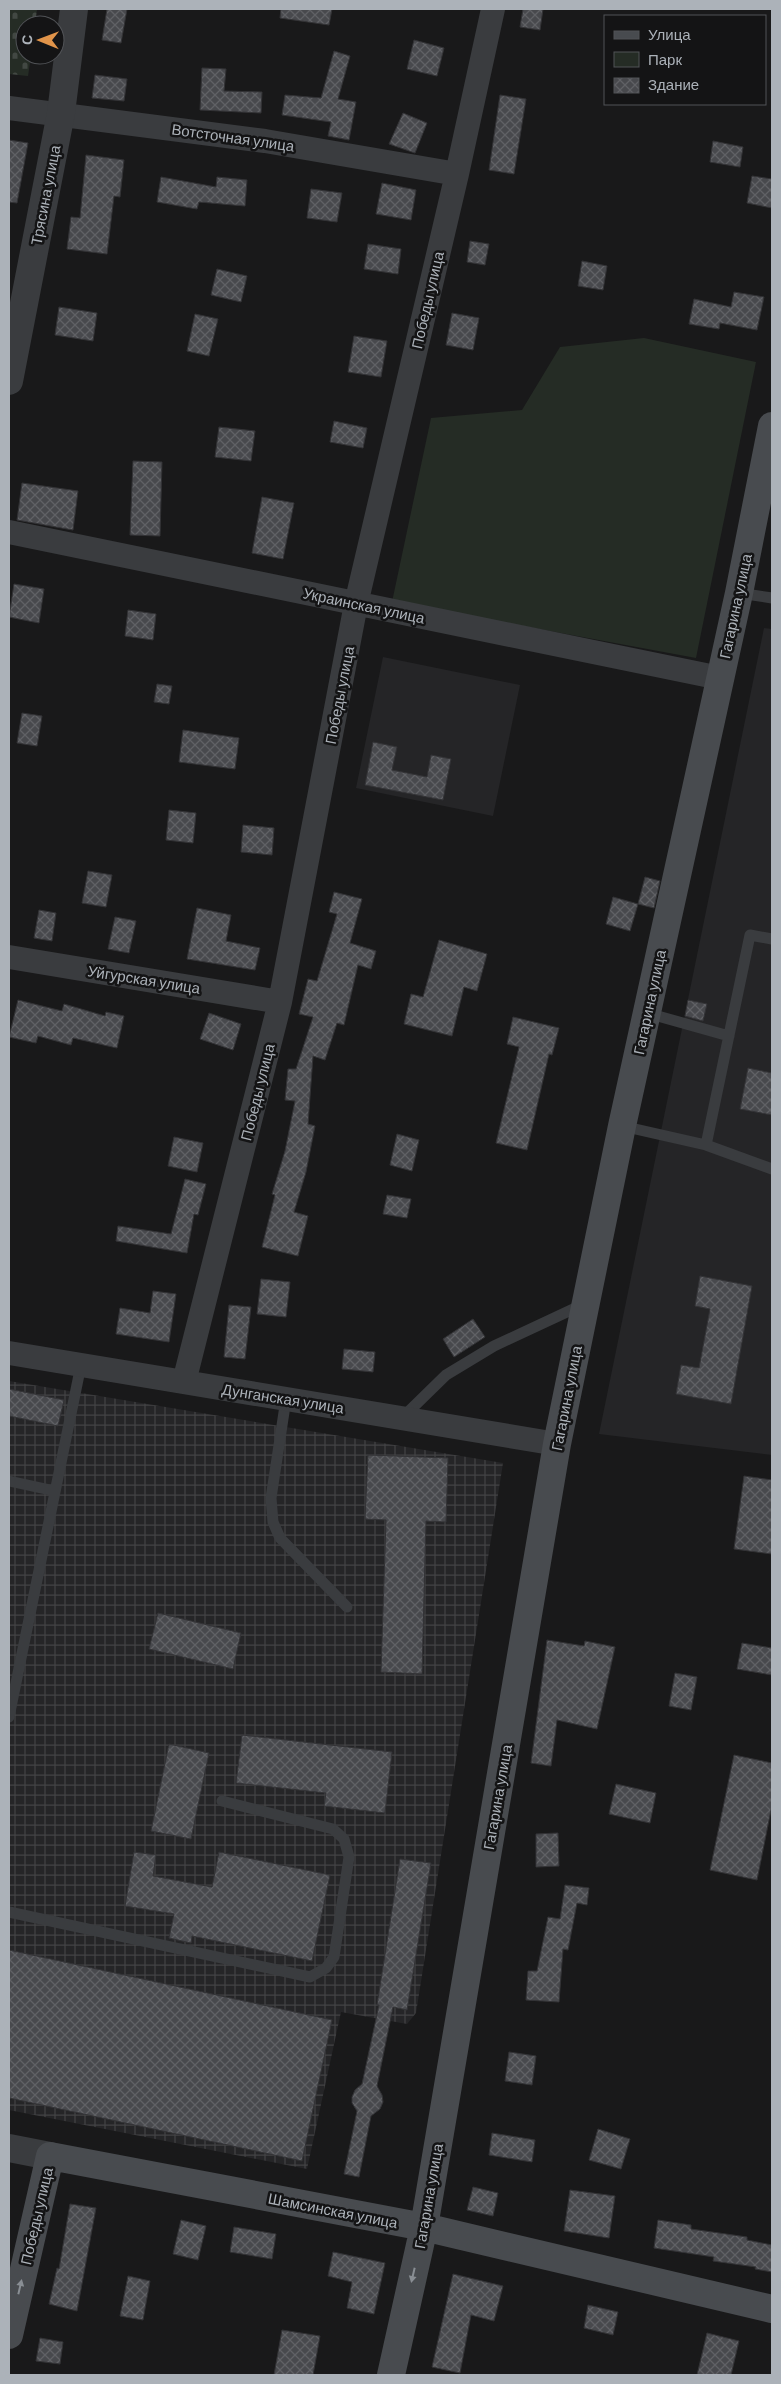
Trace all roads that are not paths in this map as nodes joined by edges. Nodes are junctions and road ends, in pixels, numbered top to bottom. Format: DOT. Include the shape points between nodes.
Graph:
graph roads {
  1 [pos="74,9"];
  2 [pos="493,9"];
  3 [pos="9,108"];
  4 [pos="61,113"];
  5 [pos="457,174"];
  6 [pos="9,381"];
  7 [pos="772,426"];
  8 [pos="9,532"];
  9 [pos="739,593"];
  10 [pos="772,598"];
  11 [pos="356,604"];
  12 [pos="720,678"];
  13 [pos="772,939"];
  14 [pos="9,957"];
  15 [pos="280,1002"];
  16 [pos="647,1013"];
  17 [pos="729,1036"];
  18 [pos="622,1126"];
  19 [pos="706,1145"];
  20 [pos="772,1169"];
  21 [pos="586,1304"];
  22 [pos="9,1353"];
  23 [pos="81,1365"];
  24 [pos="184,1382"];
  25 [pos="286,1399"];
  26 [pos="402,1418"];
  27 [pos="557,1444"];
  28 [pos="9,1481"];
  29 [pos="55,1491"];
  30 [pos="347,1607"];
  31 [pos="12,1689"];
  32 [pos="9,1717"];
  33 [pos="222,1801"];
  34 [pos="9,1912"];
  35 [pos="9,2148"];
  36 [pos="50,2156"];
  37 [pos="424,2227"];
  38 [pos="772,2309"];
  39 [pos="9,2335"];
  40 [pos="391,2375"];
  1 -- 4 [label="street, Трясина улица"];
  2 -- 5 [label="street, Победы улица"];
  3 -- 4 [label="street, Вотсточная улица"];
  4 -- 5 [label="street, Вотсточная улица" via="265,141"];
  4 -- 6 [label="street, Трясина улица"];
  5 -- 11 [label="street, Победы улица"];
  7 -- 9 [label="main road, Гагарина улица"];
  8 -- 11 [label="street, Украинская улица"];
  9 -- 10 [label="lane"];
  9 -- 12 [label="main road, Гагарина улица"];
  11 -- 12 [label="street, Украинская улица"];
  11 -- 15 [label="street, Победы улица"];
  12 -- 16 [label="main road, Гагарина улица"];
  13 -- 17 [label="lane" via="750,936"];
  14 -- 15 [label="street, Уйгурская улица"];
  15 -- 24 [label="street, Победы улица"];
  16 -- 17 [label="lane"];
  16 -- 18 [label="main road, Гагарина улица"];
  17 -- 19 [label="lane"];
  18 -- 19 [label="lane"];
  18 -- 21 [label="main road, Гагарина улица"];
  19 -- 20 [label="lane"];
  21 -- 26 [label="lane" via="494,1346 446,1375"];
  21 -- 27 [label="main road, Гагарина улица"];
  22 -- 23 [label="street, Дунганская улица"];
  23 -- 24 [label="street, Дунганская улица"];
  23 -- 29 [label="lane"];
  24 -- 25 [label="street, Дунганская улица"];
  25 -- 26 [label="street, Дунганская улица"];
  25 -- 30 [label="lane" via="271,1498 273,1522 280,1538"];
  26 -- 27 [label="street, Дунганская улица"];
  27 -- 37 [label="main road, Гагарина улица"];
  28 -- 29 [label="lane"];
  29 -- 31 [label="lane"];
  31 -- 32 [label="lane"];
  33 -- 34 [label="lane" via="333,1830 344,1839 349,1857 334,1957 326,1968 310,1977"];
  35 -- 36 [label="street, Шамсинская улица"];
  36 -- 37 [label="main road, Шамсинская улица"];
  39 -- 36 [label="main road, Победы улица, one-way"];
  37 -- 38 [label="main road, Шамсинская улица"];
  37 -- 40 [label="main road, Гагарина улица, one-way"];
}
